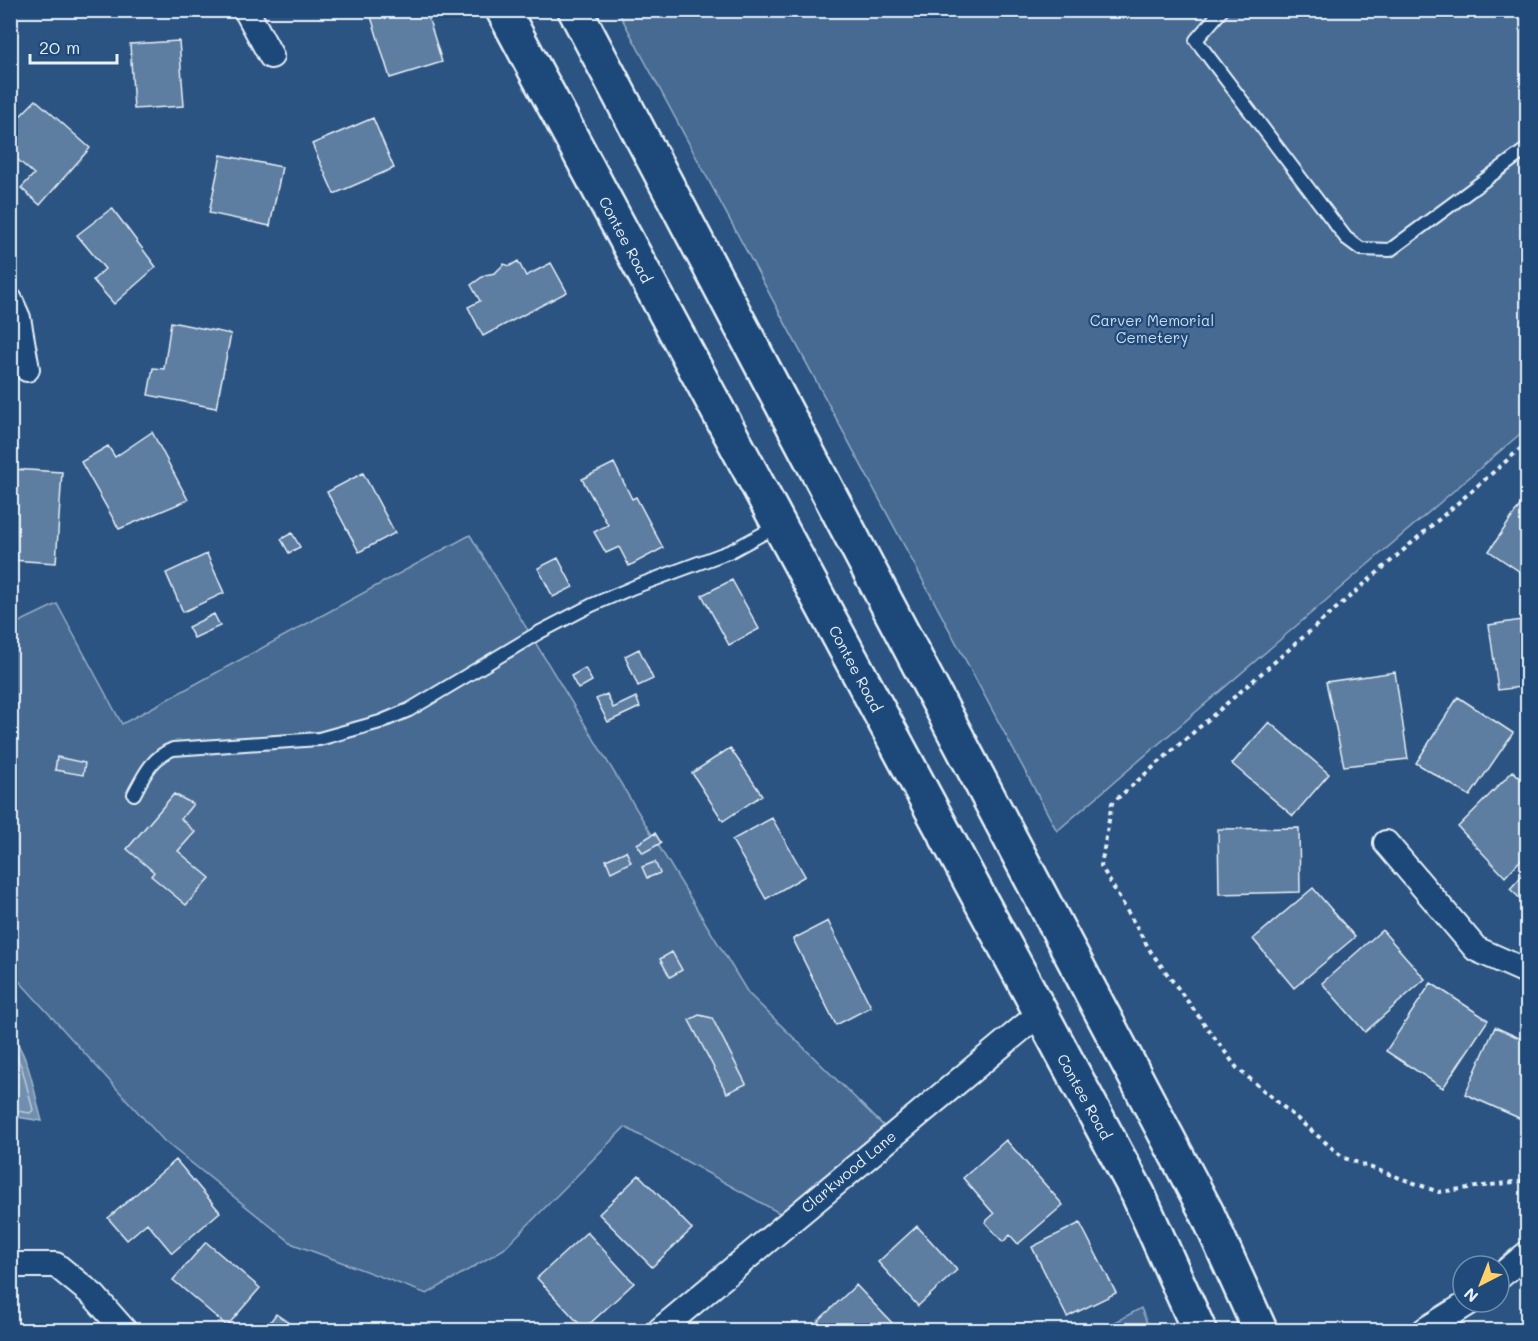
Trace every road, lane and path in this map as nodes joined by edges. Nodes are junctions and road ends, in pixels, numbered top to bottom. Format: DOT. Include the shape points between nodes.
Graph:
graph roads {
  1 [pos="246,10"];
  2 [pos="503,10"];
  3 [pos="575,10"];
  4 [pos="1222,10"];
  5 [pos="271,56"];
  6 [pos="1527,148"];
  7 [pos="10,300"];
  8 [pos="27,369"];
  9 [pos="1527,442"];
  10 [pos="778,525"];
  11 [pos="134,794"];
  12 [pos="1386,843"];
  13 [pos="1527,972"];
  14 [pos="1039,1014"];
  15 [pos="1527,1180"];
  16 [pos="1527,1253"];
  17 [pos="10,1265"];
  18 [pos="1511,1267"];
  19 [pos="1451,1314"];
  20 [pos="124,1330"];
  21 [pos="660,1330"];
  22 [pos="1199,1330"];
  23 [pos="1260,1330"];
  24 [pos="1425,1330"];
  1 -- 5 [label="street"];
  2 -- 10 [label="street, Contee Road"];
  3 -- 23 [label="street" via="1207,1213"];
  4 -- 6 [label="lane" via="1196,40 1346,238 1361,249 1390,250"];
  7 -- 8 [label="street" via="18,318"];
  9 -- 15 [label="path" via="1112,803 1101,866 1150,952 1237,1068 1344,1158 1439,1192"];
  10 -- 11 [label="lane" via="731,551 583,610 410,710 319,739 173,749 150,765"];
  10 -- 14 [label="street, Contee Road"];
  12 -- 13 [label="street" via="1476,949"];
  14 -- 21 [label="street, Clarkwood Lane"];
  14 -- 22 [label="street, Contee Road" via="1138,1194"];
  16 -- 18 [label="street"];
  17 -- 20 [label="street" via="56,1265 94,1296"];
  19 -- 24 [label="street"];
}
